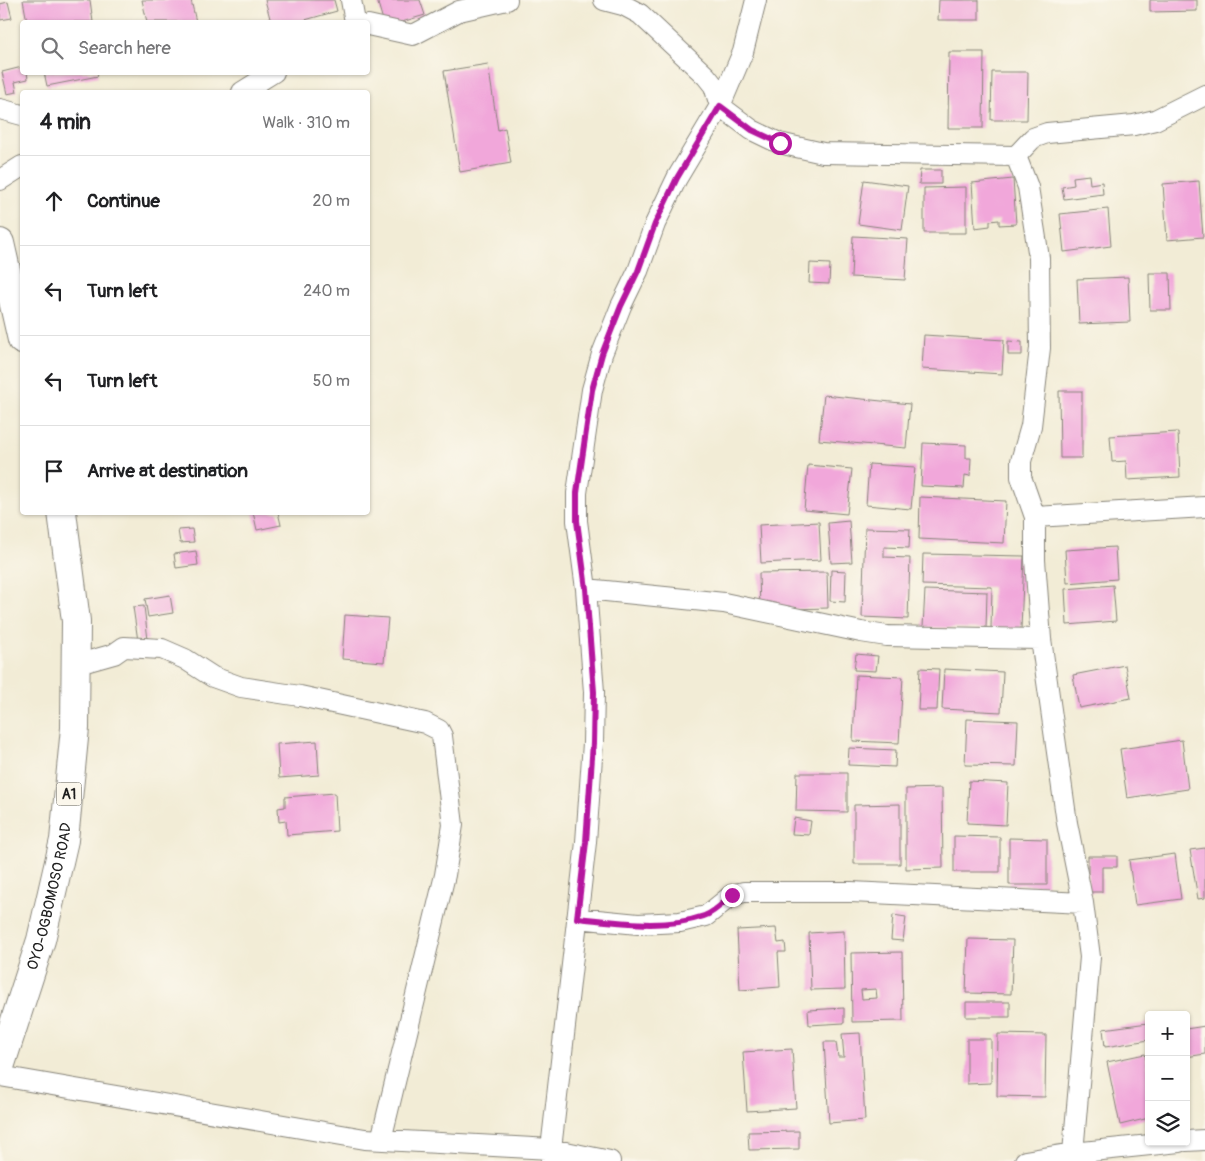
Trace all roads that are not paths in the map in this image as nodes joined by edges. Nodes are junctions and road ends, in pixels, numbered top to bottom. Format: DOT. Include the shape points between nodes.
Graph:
graph roads {
  1 [pos="351,0"];
  2 [pos="507,0"];
  3 [pos="604,0"];
  4 [pos="756,0"];
  5 [pos="356,20"];
  6 [pos="370,25"];
  7 [pos="269,75"];
  8 [pos="245,90"];
  9 [pos="1205,95"];
  10 [pos="720,106"];
  11 [pos="0,109"];
  12 [pos="20,114"];
  13 [pos="1016,156"];
  14 [pos="20,167"];
  15 [pos="0,180"];
  16 [pos="0,243"];
  17 [pos="20,331"];
  18 [pos="1205,507"];
  19 [pos="62,515"];
  20 [pos="1035,517"];
  21 [pos="586,589"];
  22 [pos="1041,640"];
  23 [pos="75,665"];
  24 [pos="1083,903"];
  25 [pos="577,918"];
  26 [pos="0,1067"];
  27 [pos="0,1076"];
  28 [pos="381,1140"];
  29 [pos="1205,1140"];
  30 [pos="1190,1142"];
  31 [pos="1151,1146"];
  32 [pos="551,1155"];
  33 [pos="1075,1157"];
  34 [pos="610,1161"];
  35 [pos="1025,1161"];
  1 -- 5 [label="street"];
  2 -- 6 [label="street" via="459,11 413,35"];
  3 -- 10 [label="street" via="640,14 706,76 714,86"];
  4 -- 10 [label="street" via="743,52"];
  7 -- 8 [label="street"];
  9 -- 13 [label="street" via="1155,120 1033,138"];
  10 -- 13 [label="street" via="752,130 773,140 823,153"];
  10 -- 21 [label="street" via="677,178 655,224 621,306 592,390 577,493 577,521"];
  11 -- 12 [label="street"];
  13 -- 20 [label="street" via="1028,187 1040,258 1040,348 1031,426 1021,461 1021,477"];
  14 -- 15 [label="street"];
  16 -- 17 [label="highway"];
  18 -- 20 [label="street"];
  19 -- 23 [label="highway, OYO-OGBOMOSO ROAD / A1" via="76,621"];
  20 -- 22 [label="street"];
  21 -- 22 [label="street" via="724,603 886,636"];
  21 -- 25 [label="street" via="594,692 593,735"];
  22 -- 24 [label="street" via="1066,823"];
  23 -- 26 [label="highway, OYO-OGBOMOSO ROAD / A1" via="75,728 64,840 41,940"];
  23 -- 28 [label="street" via="114,654 124,647 162,649 213,677 241,687 425,723 439,730 453,825 445,875"];
  24 -- 25 [label="street" via="851,892 744,892 732,895 706,916 680,922 638,924"];
  24 -- 33 [label="street" via="1090,957"];
  25 -- 32 [label="street"];
  27 -- 28 [label="street"];
  28 -- 32 [label="street"];
  29 -- 30 [label="street"];
  31 -- 33 [label="street"];
  32 -- 34 [label="street"];
  33 -- 35 [label="street"];
}
